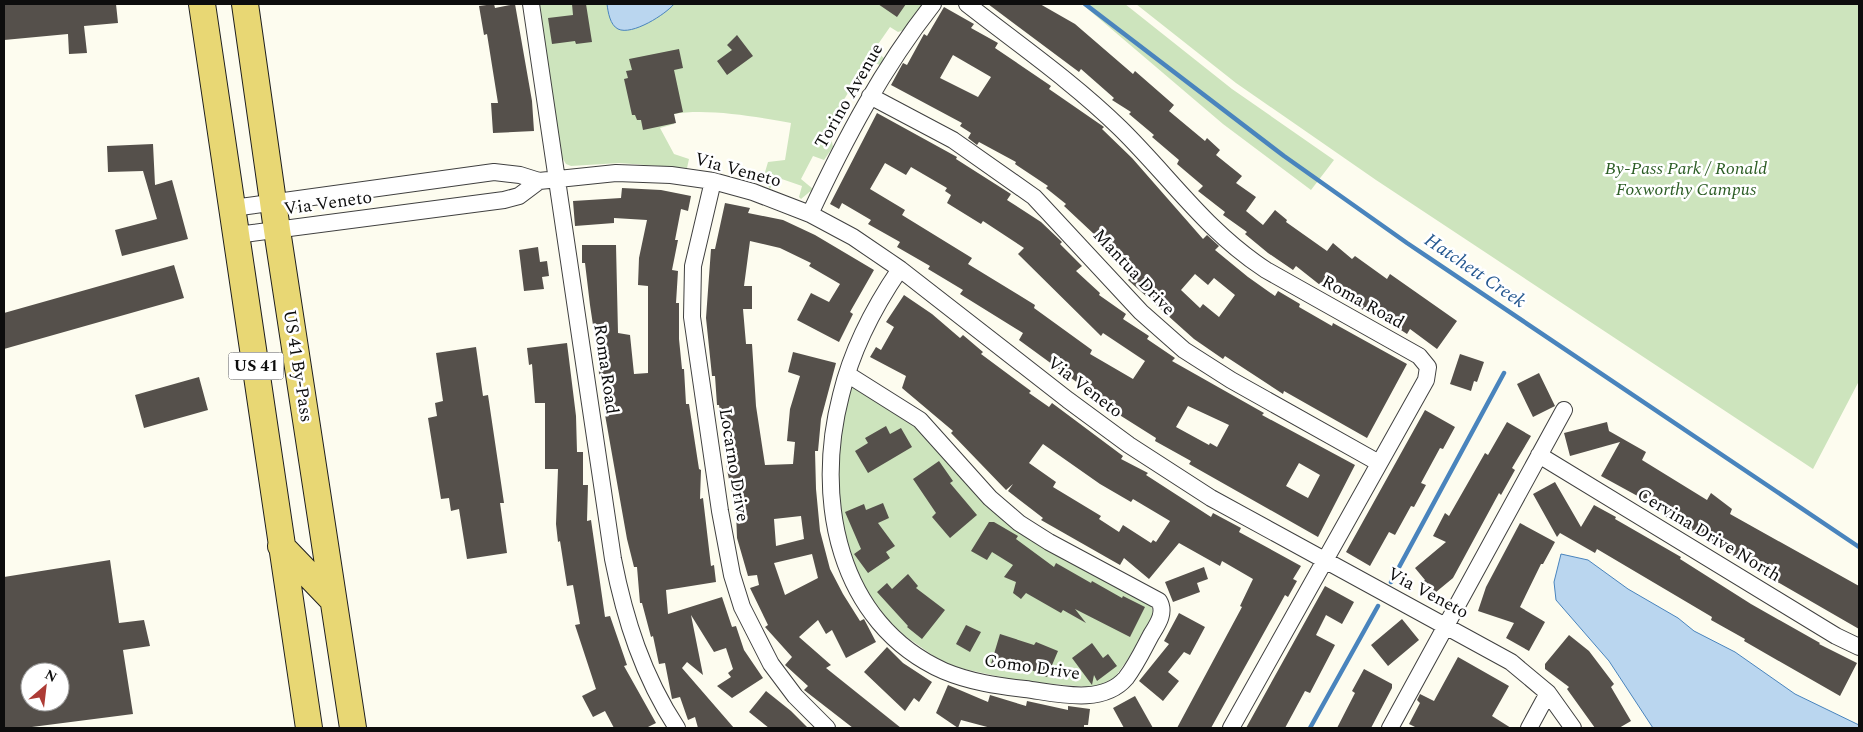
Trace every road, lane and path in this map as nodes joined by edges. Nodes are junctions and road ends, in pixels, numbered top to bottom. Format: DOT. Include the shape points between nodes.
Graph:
graph roads {
  1 [pos="202,4"];
  2 [pos="245,4"];
  3 [pos="531,4"];
  4 [pos="933,4"];
  5 [pos="967,4"];
  6 [pos="870,96"];
  7 [pos="557,179"];
  8 [pos="539,181"];
  9 [pos="713,181"];
  10 [pos="273,204"];
  11 [pos="233,208"];
  12 [pos="810,214"];
  13 [pos="277,230"];
  14 [pos="237,235"];
  15 [pos="900,269"];
  16 [pos="847,374"];
  17 [pos="1564,410"];
  18 [pos="1538,456"];
  19 [pos="1379,462"];
  20 [pos="282,546"];
  21 [pos="1324,561"];
  22 [pos="333,600"];
  23 [pos="1446,625"];
  24 [pos="1859,647"];
  25 [pos="1548,693"];
  26 [pos="309,728"];
  27 [pos="353,728"];
  28 [pos="677,728"];
  29 [pos="827,728"];
  30 [pos="1231,728"];
  31 [pos="1390,728"];
  32 [pos="1529,728"];
  33 [pos="1573,728"];
  1 -- 11 [label="main road, US 41"];
  2 -- 10 [label="main road, US 41 By-Pass / US 41"];
  3 -- 7 [label="street, Roma Road"];
  4 -- 6 [label="street, Torino Avenue" via="901,46"];
  5 -- 19 [label="street, Roma Road" via="1104,112 1197,214 1242,254 1424,361 1428,367 1426,380"];
  6 -- 12 [label="street, Torino Avenue"];
  6 -- 19 [label="street, Mantua Drive" via="953,140 1022,188 1065,228 1141,312 1184,350 1231,380"];
  7 -- 8 [label="street, Via Veneto"];
  7 -- 9 [label="street, Via Veneto" via="640,173"];
  7 -- 28 [label="street, Roma Road" via="623,608 639,656"];
  8 -- 10 [label="street, Via Veneto" via="494,172"];
  8 -- 13 [label="street, Via Veneto" via="519,196 504,200"];
  9 -- 12 [label="street, Via Veneto" via="760,194"];
  9 -- 29 [label="street, Locarno Drive" via="693,266 692,316 732,575 742,607 771,664 795,696"];
  10 -- 11 [label="street, Via Veneto"];
  10 -- 13 [label="main road, US 41 By-Pass / US 41"];
  11 -- 14 [label="main road, US 41"];
  12 -- 15 [label="street, Via Veneto" via="853,237"];
  13 -- 14 [label="street, Via Veneto"];
  13 -- 22 [label="main road, US 41 By-Pass / US 41"];
  14 -- 20 [label="main road, US 41"];
  15 -- 16 [label="street, Como Drive" via="871,316"];
  15 -- 21 [label="street, Via Veneto" via="1129,445 1212,498"];
  16 -- 16 [label="street, Como Drive" via="920,420 990,498 1019,523 1159,601 1162,609 1160,619 1131,671 1119,684 1104,692 1071,694 1013,688 969,679 926,661 880,623 854,583 842,557 835,530 833,439"];
  17 -- 18 [label="street"];
  18 -- 23 [label="street"];
  18 -- 24 [label="street, Cervina Drive North"];
  19 -- 21 [label="street, Roma Road"];
  20 -- 22 [label="main road"];
  20 -- 26 [label="main road, US 41"];
  21 -- 23 [label="street, Via Veneto"];
  21 -- 30 [label="street, Roma Road"];
  22 -- 27 [label="main road, US 41 By-Pass / US 41"];
  23 -- 25 [label="street, Via Veneto" via="1511,662"];
  23 -- 31 [label="street"];
  25 -- 32 [label="street"];
  25 -- 33 [label="street, Via Veneto"];
}
